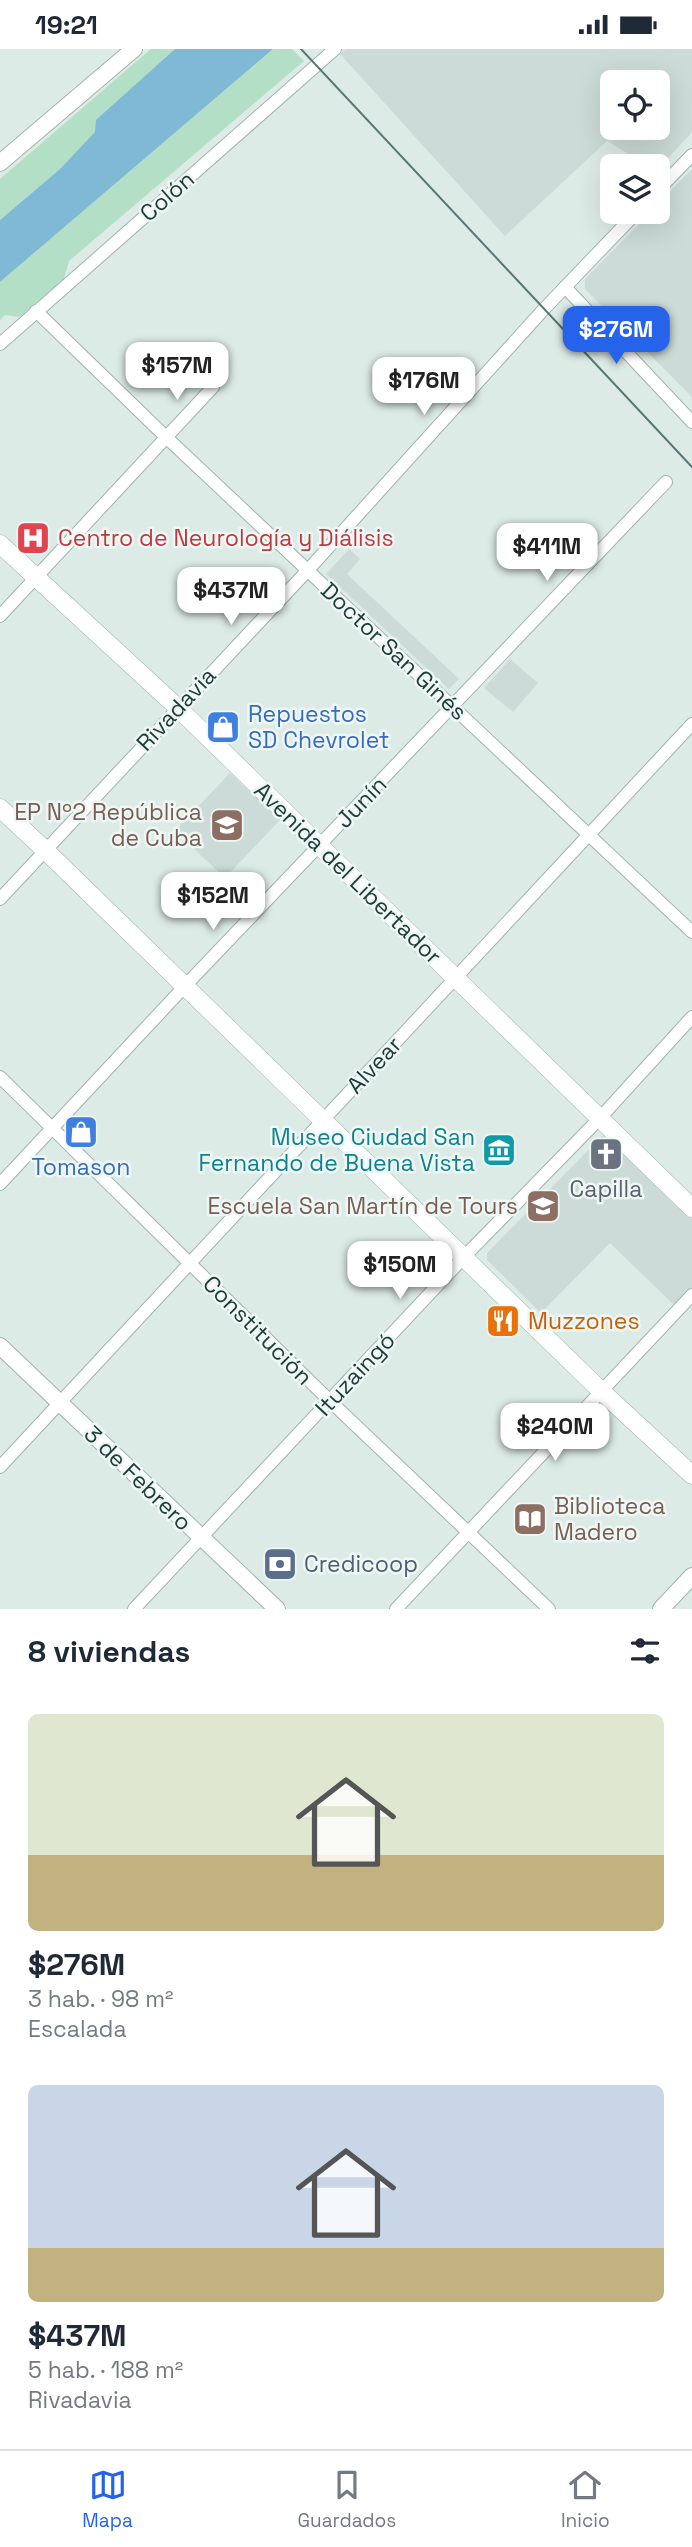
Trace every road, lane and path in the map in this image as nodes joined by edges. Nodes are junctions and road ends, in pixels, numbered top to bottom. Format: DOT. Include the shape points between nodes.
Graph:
graph roads {
  1 [pos="134,49"];
  2 [pos="335,49"];
  3 [pos="692,155"];
  4 [pos="0,163"];
  5 [pos="670,178"];
  6 [pos="625,224"];
  7 [pos="565,287"];
  8 [pos="36,311"];
  9 [pos="0,344"];
  10 [pos="213,387"];
  11 [pos="692,422"];
  12 [pos="167,439"];
  13 [pos="666,482"];
  14 [pos="0,544"];
  15 [pos="308,570"];
  16 [pos="36,577"];
  17 [pos="0,616"];
  18 [pos="453,706"];
  19 [pos="177,707"];
  20 [pos="692,724"];
  21 [pos="0,808"];
  22 [pos="590,834"];
  23 [pos="319,846"];
  24 [pos="46,849"];
  25 [pos="0,899"];
  26 [pos="692,932"];
  27 [pos="456,977"];
  28 [pos="184,987"];
  29 [pos="692,1017"];
  30 [pos="0,1077"];
  31 [pos="600,1118"];
  32 [pos="322,1121"];
  33 [pos="50,1128"];
  34 [pos="0,1184"];
  35 [pos="692,1208"];
  36 [pos="463,1258"];
  37 [pos="190,1262"];
  38 [pos="692,1295"];
  39 [pos="0,1346"];
  40 [pos="600,1390"];
  41 [pos="330,1401"];
  42 [pos="60,1403"];
  43 [pos="0,1467"];
  44 [pos="692,1475"];
  45 [pos="467,1533"];
  46 [pos="201,1537"];
  47 [pos="692,1576"];
  48 [pos="134,1609"];
  49 [pos="277,1609"];
  50 [pos="396,1609"];
  51 [pos="549,1609"];
  52 [pos="661,1609"];
  1 -- 4 [label="street"];
  2 -- 8 [label="street, Colón"];
  3 -- 5 [label="street"];
  6 -- 7 [label="street, Rivadavia"];
  7 -- 11 [label="street"];
  7 -- 15 [label="street, Rivadavia"];
  8 -- 9 [label="street, Colón"];
  8 -- 12 [label="street, Doctor San Ginés"];
  10 -- 12 [label="street"];
  12 -- 15 [label="street, Doctor San Ginés"];
  12 -- 16 [label="street"];
  13 -- 18 [label="street, Junín"];
  14 -- 16 [label="main road, Avenida del Libertador"];
  15 -- 18 [label="street, Doctor San Ginés"];
  15 -- 19 [label="street, Rivadavia"];
  16 -- 17 [label="street"];
  16 -- 19 [label="main road, Avenida del Libertador"];
  18 -- 22 [label="street, Doctor San Ginés"];
  18 -- 23 [label="street, Junín"];
  19 -- 23 [label="main road, Avenida del Libertador"];
  19 -- 24 [label="street, Rivadavia"];
  20 -- 22 [label="street, Alvear"];
  21 -- 24 [label="main road"];
  22 -- 26 [label="street, Doctor San Ginés"];
  22 -- 27 [label="street, Alvear"];
  23 -- 27 [label="main road, Avenida del Libertador"];
  23 -- 28 [label="street, Junín"];
  24 -- 25 [label="street, Rivadavia"];
  24 -- 28 [label="main road"];
  27 -- 31 [label="main road, Avenida del Libertador"];
  27 -- 32 [label="street, Alvear"];
  28 -- 32 [label="main road"];
  28 -- 33 [label="street, Junín"];
  29 -- 31 [label="street, Ituzaingó"];
  30 -- 33 [label="street, Constitución"];
  31 -- 35 [label="main road, Avenida del Libertador"];
  31 -- 36 [label="street, Ituzaingó"];
  32 -- 36 [label="main road"];
  32 -- 37 [label="street, Alvear"];
  33 -- 34 [label="street, Junín"];
  33 -- 37 [label="street, Constitución"];
  36 -- 40 [label="main road"];
  36 -- 41 [label="street, Ituzaingó"];
  37 -- 41 [label="street, Constitución"];
  37 -- 42 [label="street, Alvear"];
  38 -- 40 [label="street"];
  39 -- 42 [label="street, 3 de Febrero"];
  40 -- 44 [label="main road"];
  40 -- 45 [label="street"];
  41 -- 45 [label="street, Constitución"];
  41 -- 46 [label="street, Ituzaingó"];
  42 -- 43 [label="street, Alvear"];
  42 -- 46 [label="street, 3 de Febrero"];
  45 -- 50 [label="street"];
  45 -- 51 [label="street, Constitución"];
  46 -- 48 [label="street, Ituzaingó"];
  46 -- 49 [label="street, 3 de Febrero"];
  47 -- 52 [label="street"];
}
